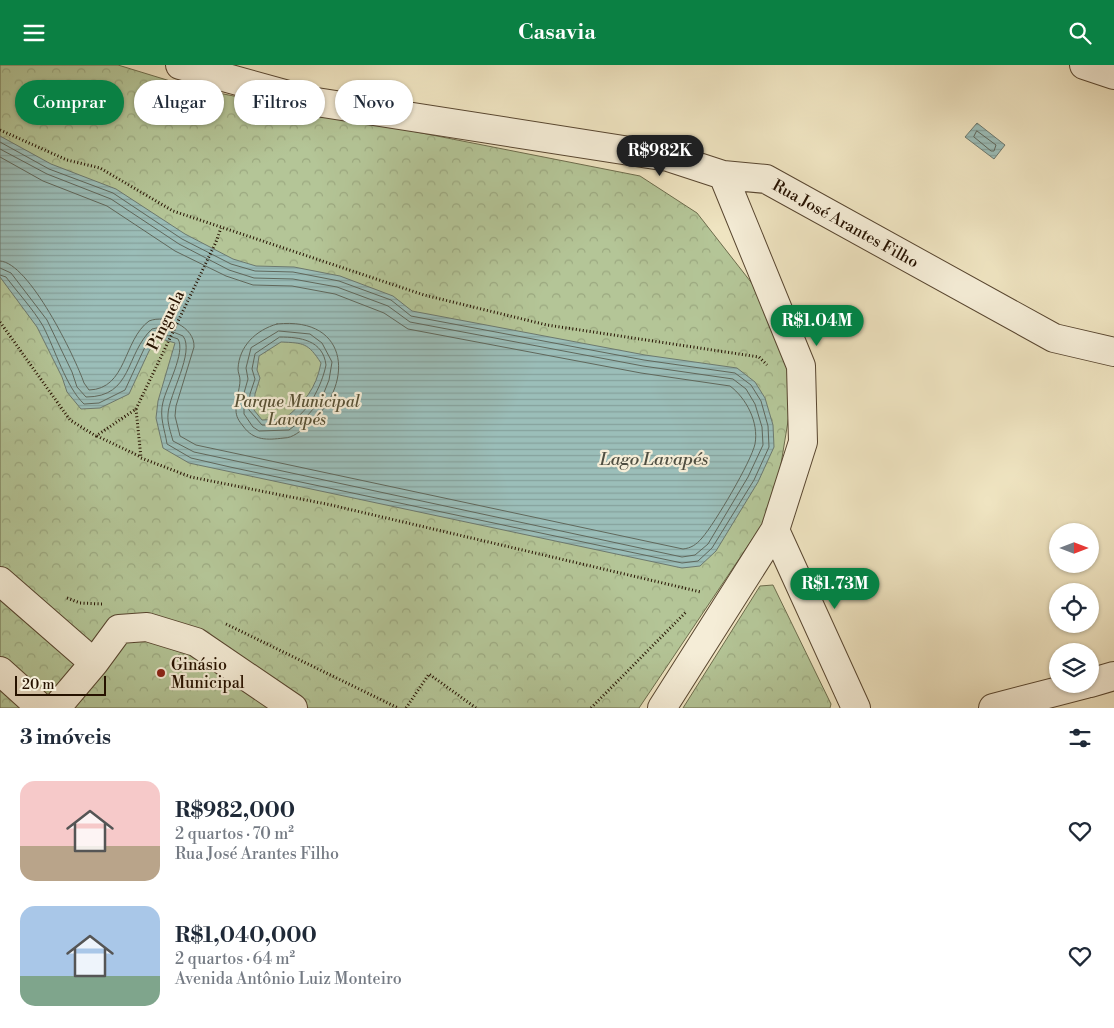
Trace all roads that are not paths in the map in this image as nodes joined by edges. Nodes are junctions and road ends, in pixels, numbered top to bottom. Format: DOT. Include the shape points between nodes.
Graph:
graph roads {
  1 [pos="180,65"];
  2 [pos="1084,65"];
  3 [pos="1114,75"];
  4 [pos="723,175"];
  5 [pos="1114,352"];
  6 [pos="774,530"];
  7 [pos="0,581"];
  8 [pos="94,663"];
  9 [pos="0,671"];
  10 [pos="1114,676"];
  11 [pos="1099,680"];
  12 [pos="1051,693"];
  13 [pos="41,708"];
  14 [pos="56,708"];
  15 [pos="293,708"];
  16 [pos="662,708"];
  17 [pos="856,708"];
  18 [pos="993,708"];
  1 -- 4 [label="street, Rua José Arantes Filho" via="310,101 668,157"];
  2 -- 3 [label="street"];
  4 -- 5 [label="street, Rua José Arantes Filho" via="766,179 1054,338"];
  4 -- 6 [label="street" via="802,366 803,442"];
  6 -- 16 [label="street"];
  6 -- 17 [label="street"];
  7 -- 8 [label="street"];
  8 -- 14 [label="street"];
  8 -- 15 [label="street" via="119,629 147,627 196,642"];
  9 -- 13 [label="street"];
  10 -- 11 [label="street"];
  12 -- 18 [label="street"];
}
